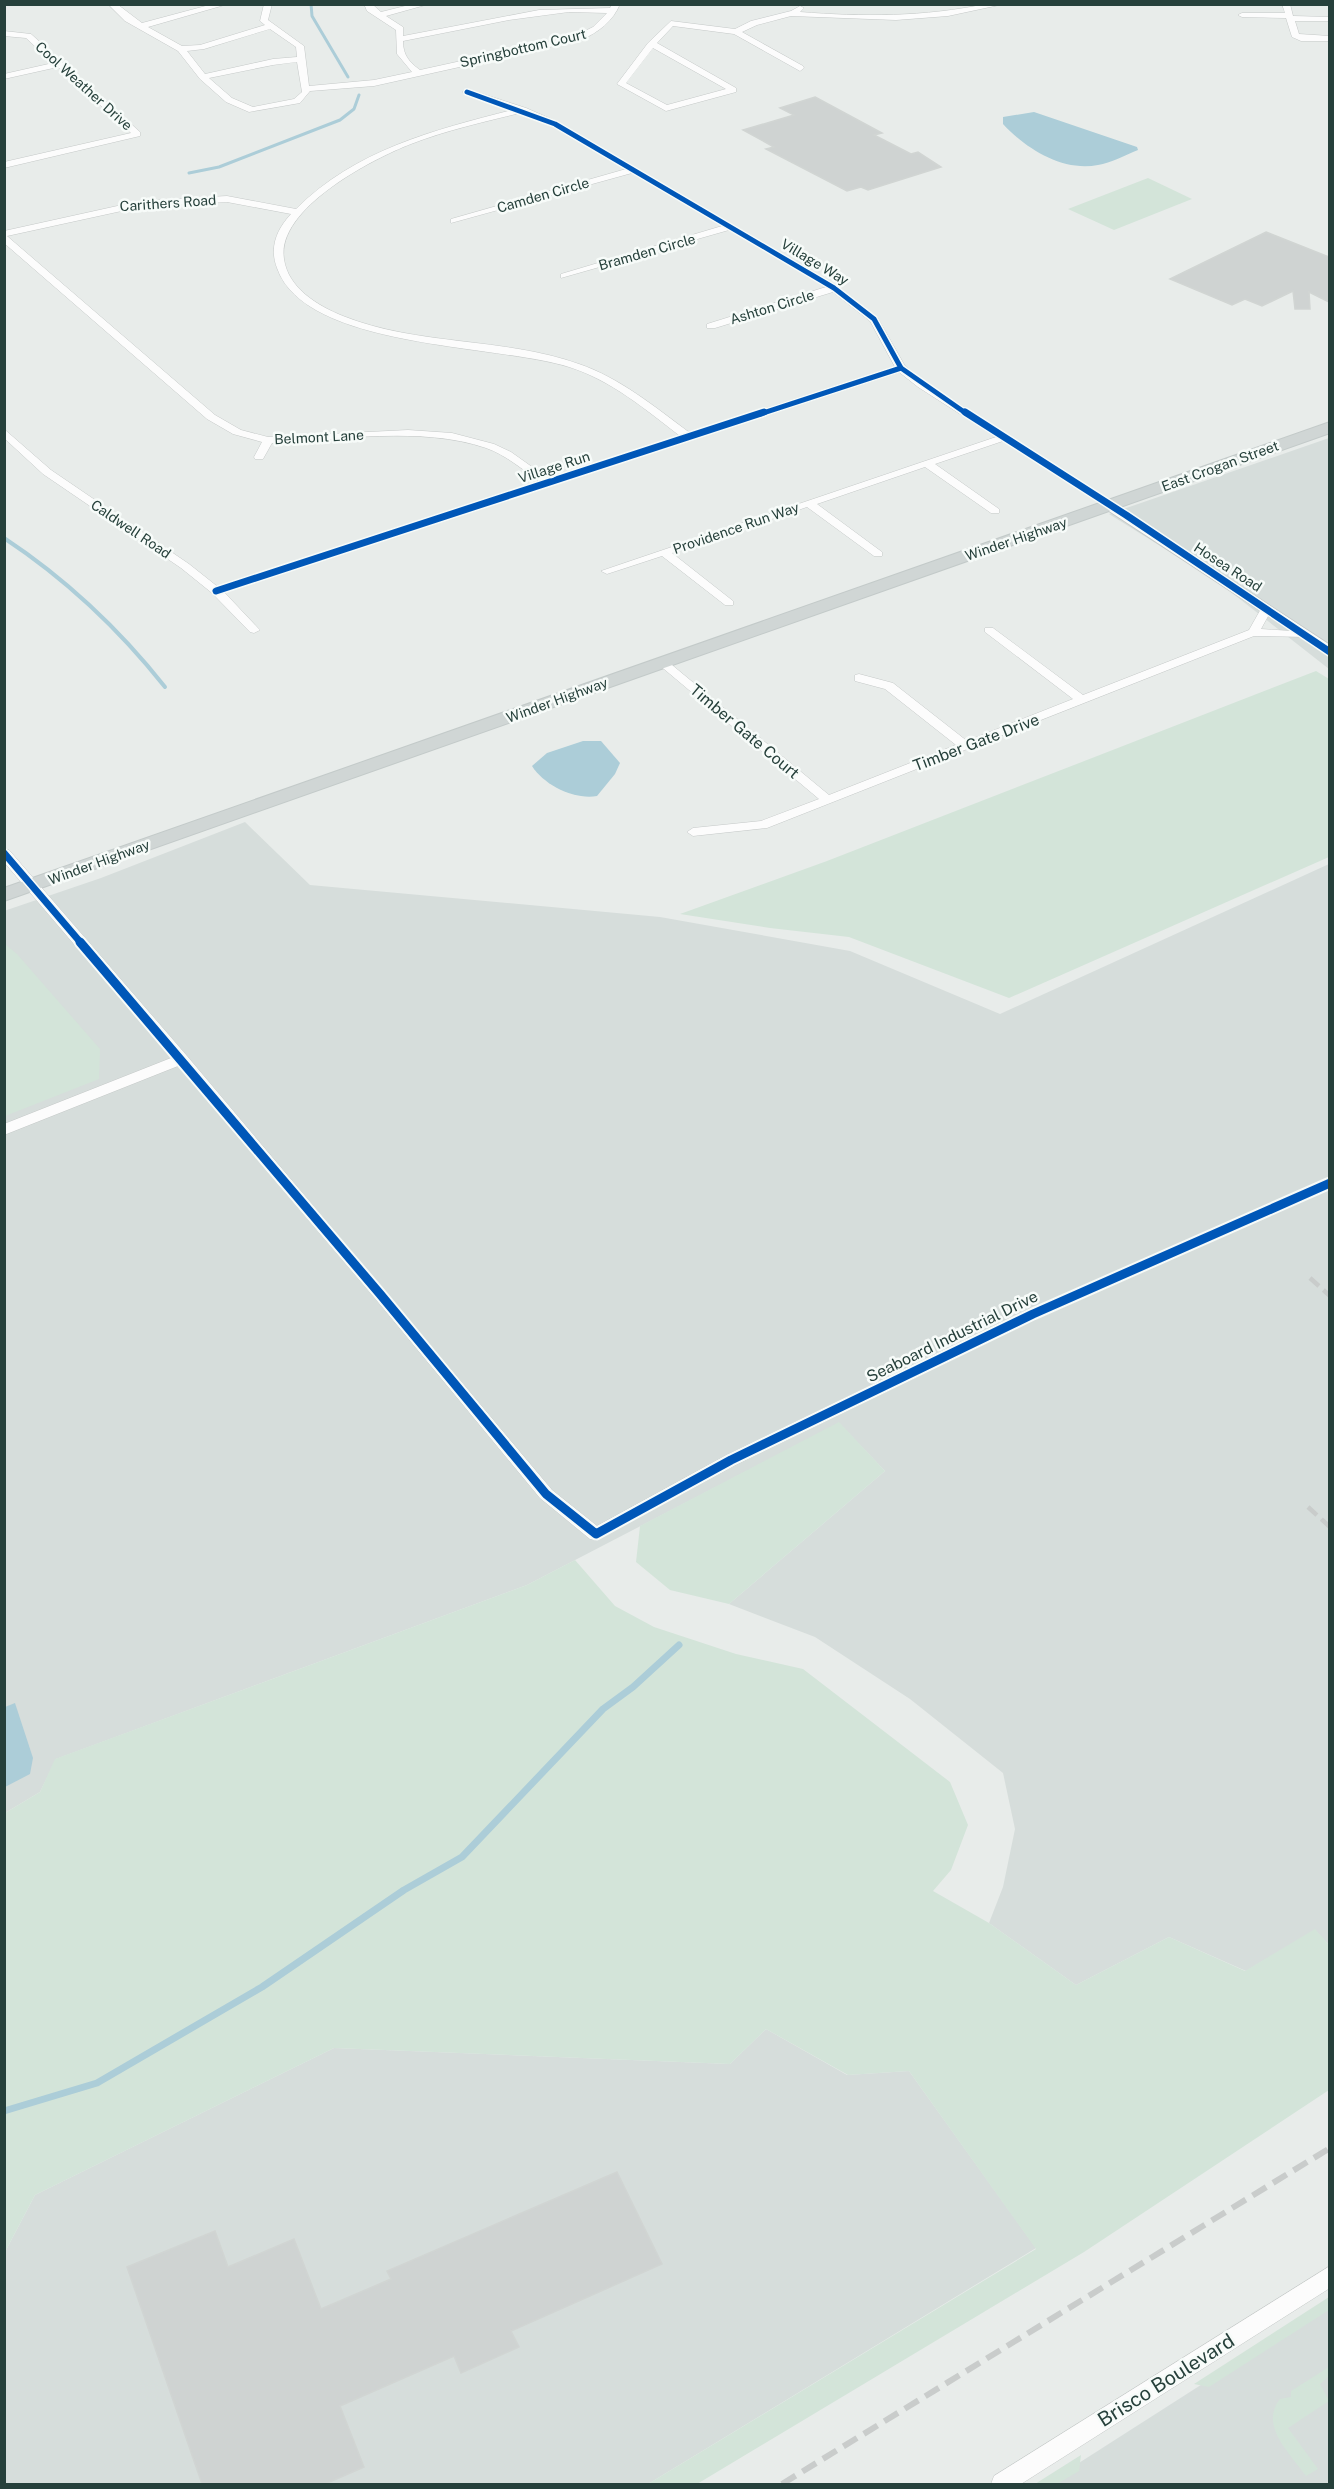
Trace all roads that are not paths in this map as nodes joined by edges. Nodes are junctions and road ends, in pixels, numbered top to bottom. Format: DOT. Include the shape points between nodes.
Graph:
graph roads {
  1 [pos="112,4"];
  2 [pos="224,4"];
  3 [pos="267,4"];
  4 [pos="368,4"];
  5 [pos="425,4"];
  6 [pos="804,4"];
  7 [pos="1000,4"];
  8 [pos="1286,4"];
  9 [pos="615,8"];
  10 [pos="791,14"];
  11 [pos="380,15"];
  12 [pos="1242,15"];
  13 [pos="1289,17"];
  14 [pos="1329,19"];
  15 [pos="141,26"];
  16 [pos="271,27"];
  17 [pos="736,32"];
  18 [pos="4,33"];
  19 [pos="399,39"];
  20 [pos="1329,39"];
  21 [pos="652,44"];
  22 [pos="181,50"];
  23 [pos="302,59"];
  24 [pos="60,64"];
  25 [pos="800,68"];
  26 [pos="418,72"];
  27 [pos="4,77"];
  28 [pos="203,78"];
  29 [pos="305,89"];
  30 [pos="467,92"];
  31 [pos="523,110"];
  32 [pos="4,165"];
  33 [pos="633,170"];
  34 [pos="297,212"];
  35 [pos="454,221"];
  36 [pos="730,228"];
  37 [pos="4,236"];
  38 [pos="564,276"];
  39 [pos="834,288"];
  40 [pos="711,326"];
  41 [pos="901,368"];
  42 [pos="1329,427"];
  43 [pos="4,432"];
  44 [pos="687,437"];
  45 [pos="1005,437"];
  46 [pos="268,440"];
  47 [pos="259,457"];
  48 [pos="926,463"];
  49 [pos="548,483"];
  50 [pos="808,503"];
  51 [pos="1111,506"];
  52 [pos="995,511"];
  53 [pos="664,552"];
  54 [pos="878,554"];
  55 [pos="607,571"];
  56 [pos="216,591"];
  57 [pos="729,603"];
  58 [pos="1266,609"];
  59 [pos="254,630"];
  60 [pos="989,630"];
  61 [pos="1253,632"];
  62 [pos="1305,635"];
  63 [pos="1329,652"];
  64 [pos="662,662"];
  65 [pos="859,678"];
  66 [pos="1082,700"];
  67 [pos="966,746"];
  68 [pos="828,800"];
  69 [pos="693,832"];
  70 [pos="4,853"];
  71 [pos="34,885"];
  72 [pos="4,895"];
  73 [pos="182,1059"];
  74 [pos="4,1130"];
  75 [pos="1329,1183"];
  76 [pos="1329,2276"];
  77 [pos="1002,2484"];
  1 -- 15 [label="street"];
  2 -- 15 [label="street"];
  3 -- 16 [label="street" via="264,21"];
  4 -- 11 [label="street"];
  5 -- 11 [label="street"];
  6 -- 10 [label="street"];
  7 -- 10 [label="street" via="941,14 879,18"];
  8 -- 13 [label="street"];
  9 -- 19 [label="street" via="557,10"];
  9 -- 26 [label="street, Springbottom Court" via="592,33 578,38"];
  10 -- 17 [label="street"];
  11 -- 19 [label="street" via="400,29"];
  12 -- 13 [label="street"];
  13 -- 14 [label="street"];
  13 -- 20 [label="street" via="1294,35"];
  15 -- 22 [label="street"];
  16 -- 22 [label="street"];
  16 -- 23 [label="street" via="300,46"];
  17 -- 21 [label="street" via="671,22"];
  17 -- 25 [label="street"];
  18 -- 24 [label="street, Cool Weather Drive" via="28,36"];
  19 -- 26 [label="street" via="402,61"];
  21 -- 21 [label="street" via="621,84 666,108 733,90"];
  22 -- 28 [label="street"];
  23 -- 28 [label="street"];
  23 -- 29 [label="street"];
  24 -- 27 [label="street"];
  24 -- 32 [label="street, Cool Weather Drive" via="137,134"];
  26 -- 29 [label="street, Springbottom Court" via="356,86"];
  28 -- 29 [label="street" via="230,100 252,110 297,101"];
  30 -- 31 [label="street, Village Way"];
  31 -- 33 [label="street, Village Way" via="555,124"];
  31 -- 34 [label="street" via="404,143 363,164"];
  33 -- 35 [label="street, Camden Circle"];
  33 -- 36 [label="street, Village Way"];
  34 -- 37 [label="street, Carithers Road" via="227,199 140,204"];
  34 -- 44 [label="street" via="279,242 279,259 283,276 312,304 373,330 531,354 573,366 622,389"];
  36 -- 38 [label="street, Bramden Circle"];
  36 -- 39 [label="street, Village Way"];
  37 -- 46 [label="street, Belmont Lane" via="211,417 237,432"];
  39 -- 40 [label="street, Ashton Circle"];
  39 -- 41 [label="street, Village Way" via="874,320"];
  41 -- 44 [label="street, Village Run"];
  41 -- 45 [label="street, Village Way"];
  42 -- 51 [label="main road, East Crogan Street"];
  43 -- 56 [label="street, Caldwell Road" via="47,472"];
  44 -- 49 [label="street, Village Run"];
  45 -- 48 [label="street, Providence Run Way"];
  45 -- 51 [label="street, Village Way"];
  46 -- 47 [label="street"];
  46 -- 49 [label="street, Belmont Lane" via="408,433 452,436 507,454"];
  48 -- 50 [label="street, Providence Run Way"];
  48 -- 52 [label="street"];
  49 -- 56 [label="street, Village Run"];
  50 -- 53 [label="street, Providence Run Way"];
  50 -- 54 [label="street, Providence Run Way"];
  51 -- 58 [label="street, Hosea Road"];
  51 -- 64 [label="main road, Winder Highway"];
  53 -- 55 [label="street, Providence Run Way"];
  53 -- 57 [label="street, Providence Run Way"];
  56 -- 59 [label="street, Caldwell Road"];
  58 -- 61 [label="street"];
  58 -- 62 [label="street, Hosea Road"];
  60 -- 66 [label="street"];
  61 -- 62 [label="street, Timber Gate Drive"];
  61 -- 66 [label="street, Timber Gate Drive"];
  62 -- 63 [label="street, Hosea Road"];
  64 -- 68 [label="street, Timber Gate Court"];
  64 -- 71 [label="main road, Winder Highway"];
  65 -- 67 [label="street" via="889,686"];
  66 -- 67 [label="street, Timber Gate Drive"];
  67 -- 68 [label="street, Timber Gate Drive"];
  68 -- 69 [label="street, Timber Gate Drive" via="763,825"];
  70 -- 71 [label="street"];
  71 -- 72 [label="main road, Winder Highway"];
  71 -- 73 [label="street"];
  73 -- 74 [label="street"];
  73 -- 75 [label="street, Seaboard Industrial Drive" via="546,1494 596,1534 731,1460 1033,1314"];
  76 -- 77 [label="street, Brisco Boulevard"];
}
